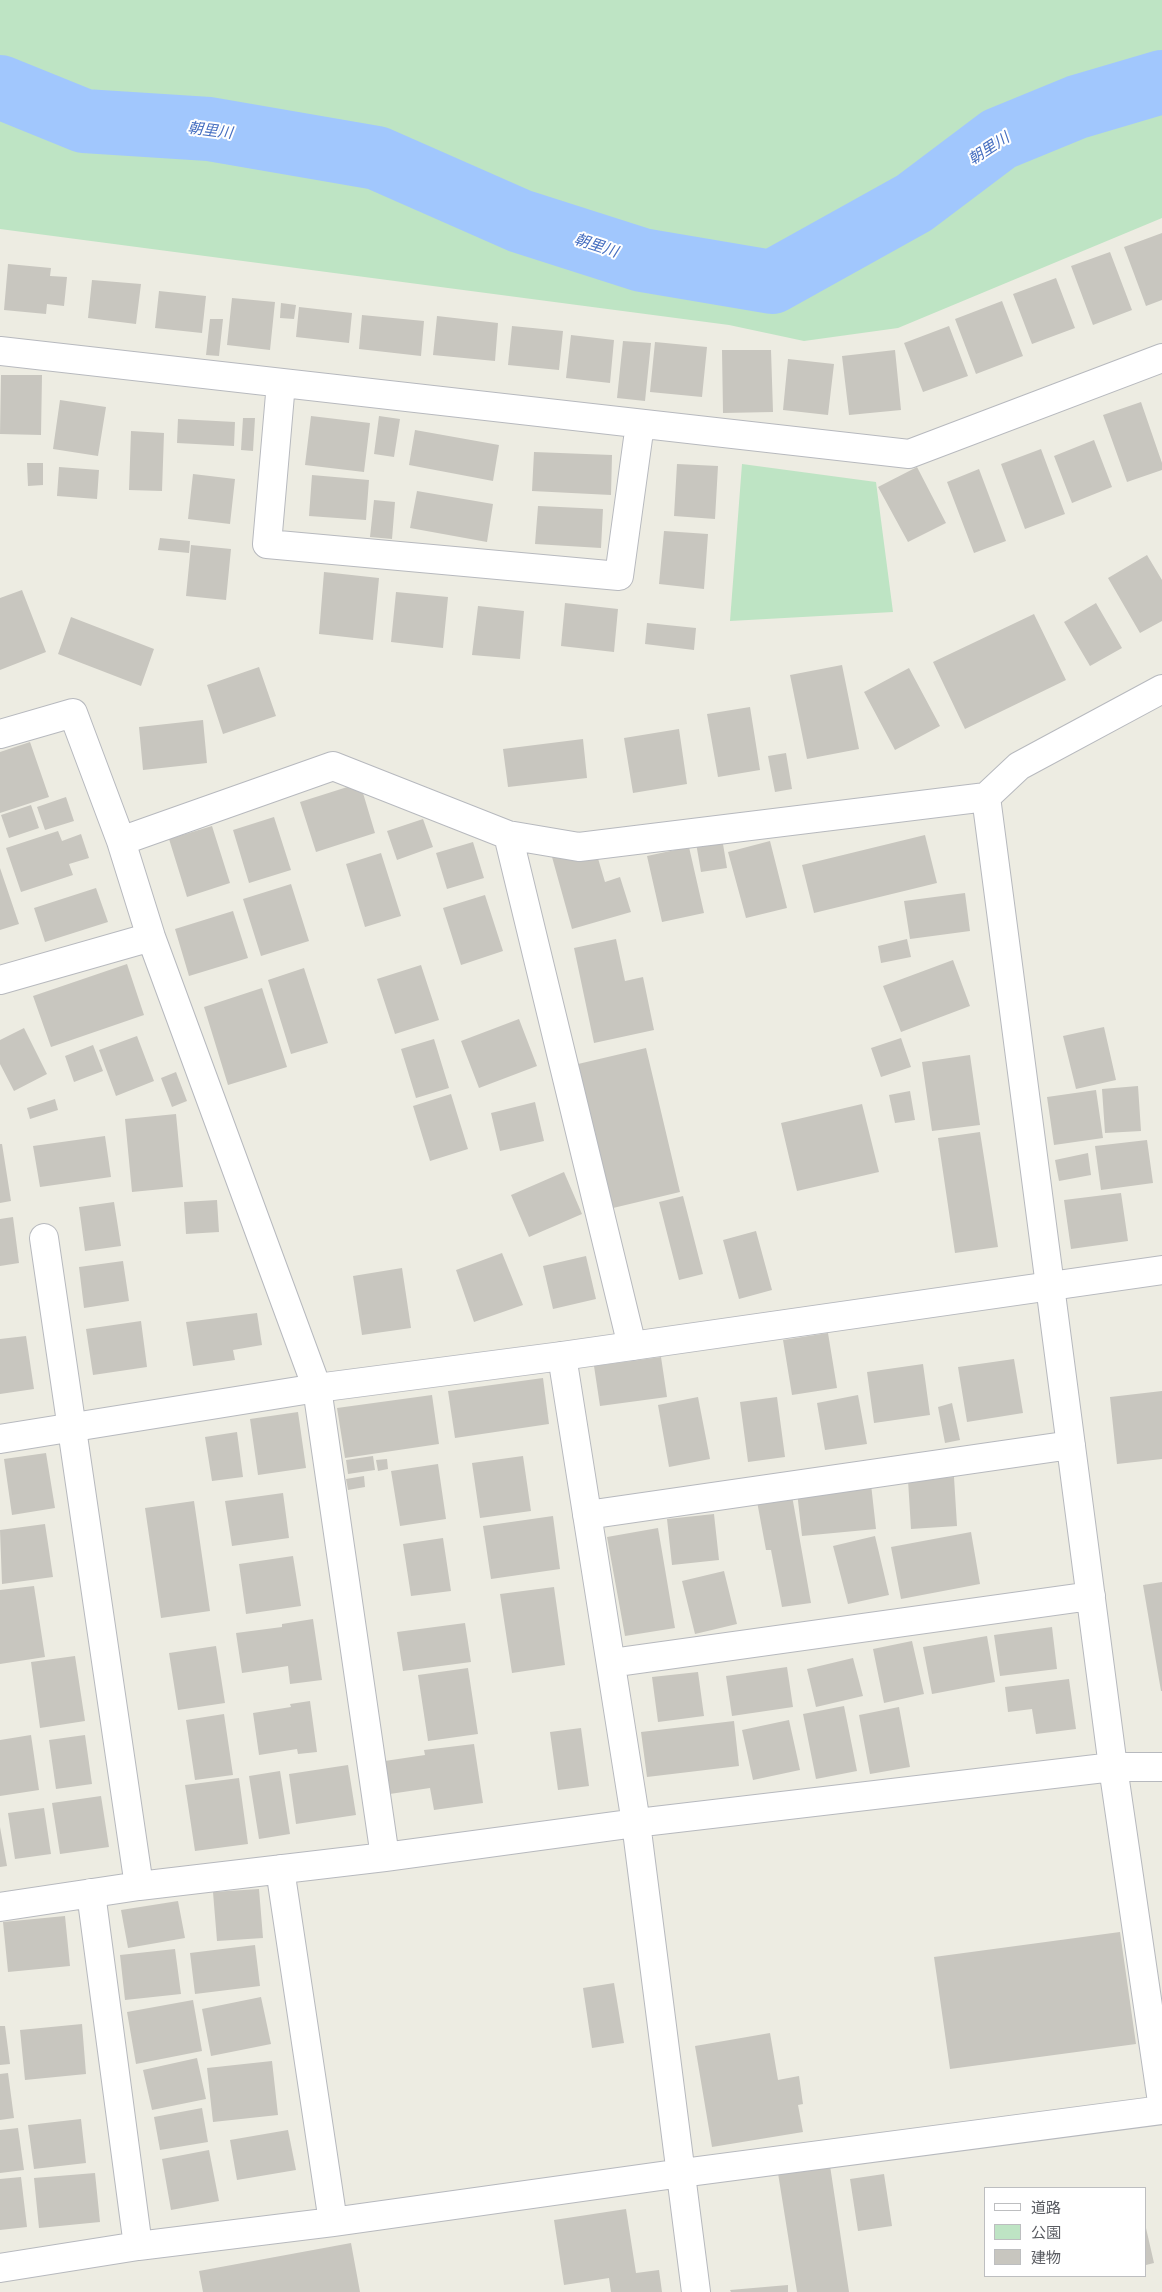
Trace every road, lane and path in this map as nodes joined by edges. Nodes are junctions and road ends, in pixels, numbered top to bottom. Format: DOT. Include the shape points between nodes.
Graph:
graph roads {
  1 [pos="0,351"];
  2 [pos="1162,358"];
  3 [pos="281,383"];
  4 [pos="640,424"];
  5 [pos="1162,689"];
  6 [pos="0,734"];
  7 [pos="986,798"];
  8 [pos="508,835"];
  9 [pos="121,841"];
  10 [pos="151,937"];
  11 [pos="0,980"];
  12 [pos="44,1238"];
  13 [pos="1162,1270"];
  14 [pos="1050,1286"];
  15 [pos="632,1346"];
  16 [pos="562,1356"];
  17 [pos="317,1388"];
  18 [pos="74,1428"];
  19 [pos="0,1439"];
  20 [pos="1071,1445"];
  21 [pos="587,1515"];
  22 [pos="1092,1596"];
  23 [pos="611,1663"];
  24 [pos="1162,1766"];
  25 [pos="1113,1767"];
  26 [pos="636,1823"];
  27 [pos="385,1857"];
  28 [pos="280,1869"];
  29 [pos="139,1886"];
  30 [pos="91,1893"];
  31 [pos="0,1907"];
  32 [pos="1162,2102"];
  33 [pos="1162,2110"];
  34 [pos="682,2173"];
  35 [pos="334,2222"];
  36 [pos="138,2246"];
  37 [pos="0,2268"];
  38 [pos="696,2292"];
  1 -- 3 [label="street"];
  2 -- 4 [label="street" via="909,454"];
  3 -- 4 [label="street"];
  3 -- 4 [label="street" via="267,544 619,576"];
  5 -- 7 [label="street" via="1019,766"];
  6 -- 9 [label="street" via="73,713"];
  7 -- 8 [label="street" via="579,847"];
  7 -- 14 [label="street"];
  8 -- 9 [label="street" via="333,766"];
  8 -- 15 [label="street"];
  9 -- 10 [label="street"];
  10 -- 11 [label="street"];
  10 -- 17 [label="street"];
  12 -- 18 [label="street"];
  13 -- 14 [label="street"];
  14 -- 15 [label="street"];
  14 -- 20 [label="street"];
  15 -- 16 [label="street"];
  16 -- 17 [label="street"];
  16 -- 21 [label="street"];
  17 -- 18 [label="street"];
  17 -- 27 [label="street"];
  18 -- 19 [label="street"];
  18 -- 29 [label="street"];
  20 -- 21 [label="street"];
  20 -- 22 [label="street"];
  21 -- 23 [label="street"];
  22 -- 23 [label="street"];
  22 -- 25 [label="street"];
  23 -- 26 [label="street"];
  24 -- 25 [label="street"];
  25 -- 26 [label="street"];
  25 -- 32 [label="street"];
  26 -- 27 [label="street"];
  26 -- 34 [label="street"];
  27 -- 28 [label="street"];
  28 -- 29 [label="street"];
  28 -- 35 [label="street"];
  29 -- 30 [label="street"];
  30 -- 31 [label="street"];
  30 -- 36 [label="street"];
  33 -- 34 [label="street"];
  34 -- 35 [label="street"];
  34 -- 38 [label="street"];
  35 -- 36 [label="street"];
  36 -- 37 [label="street"];
}
